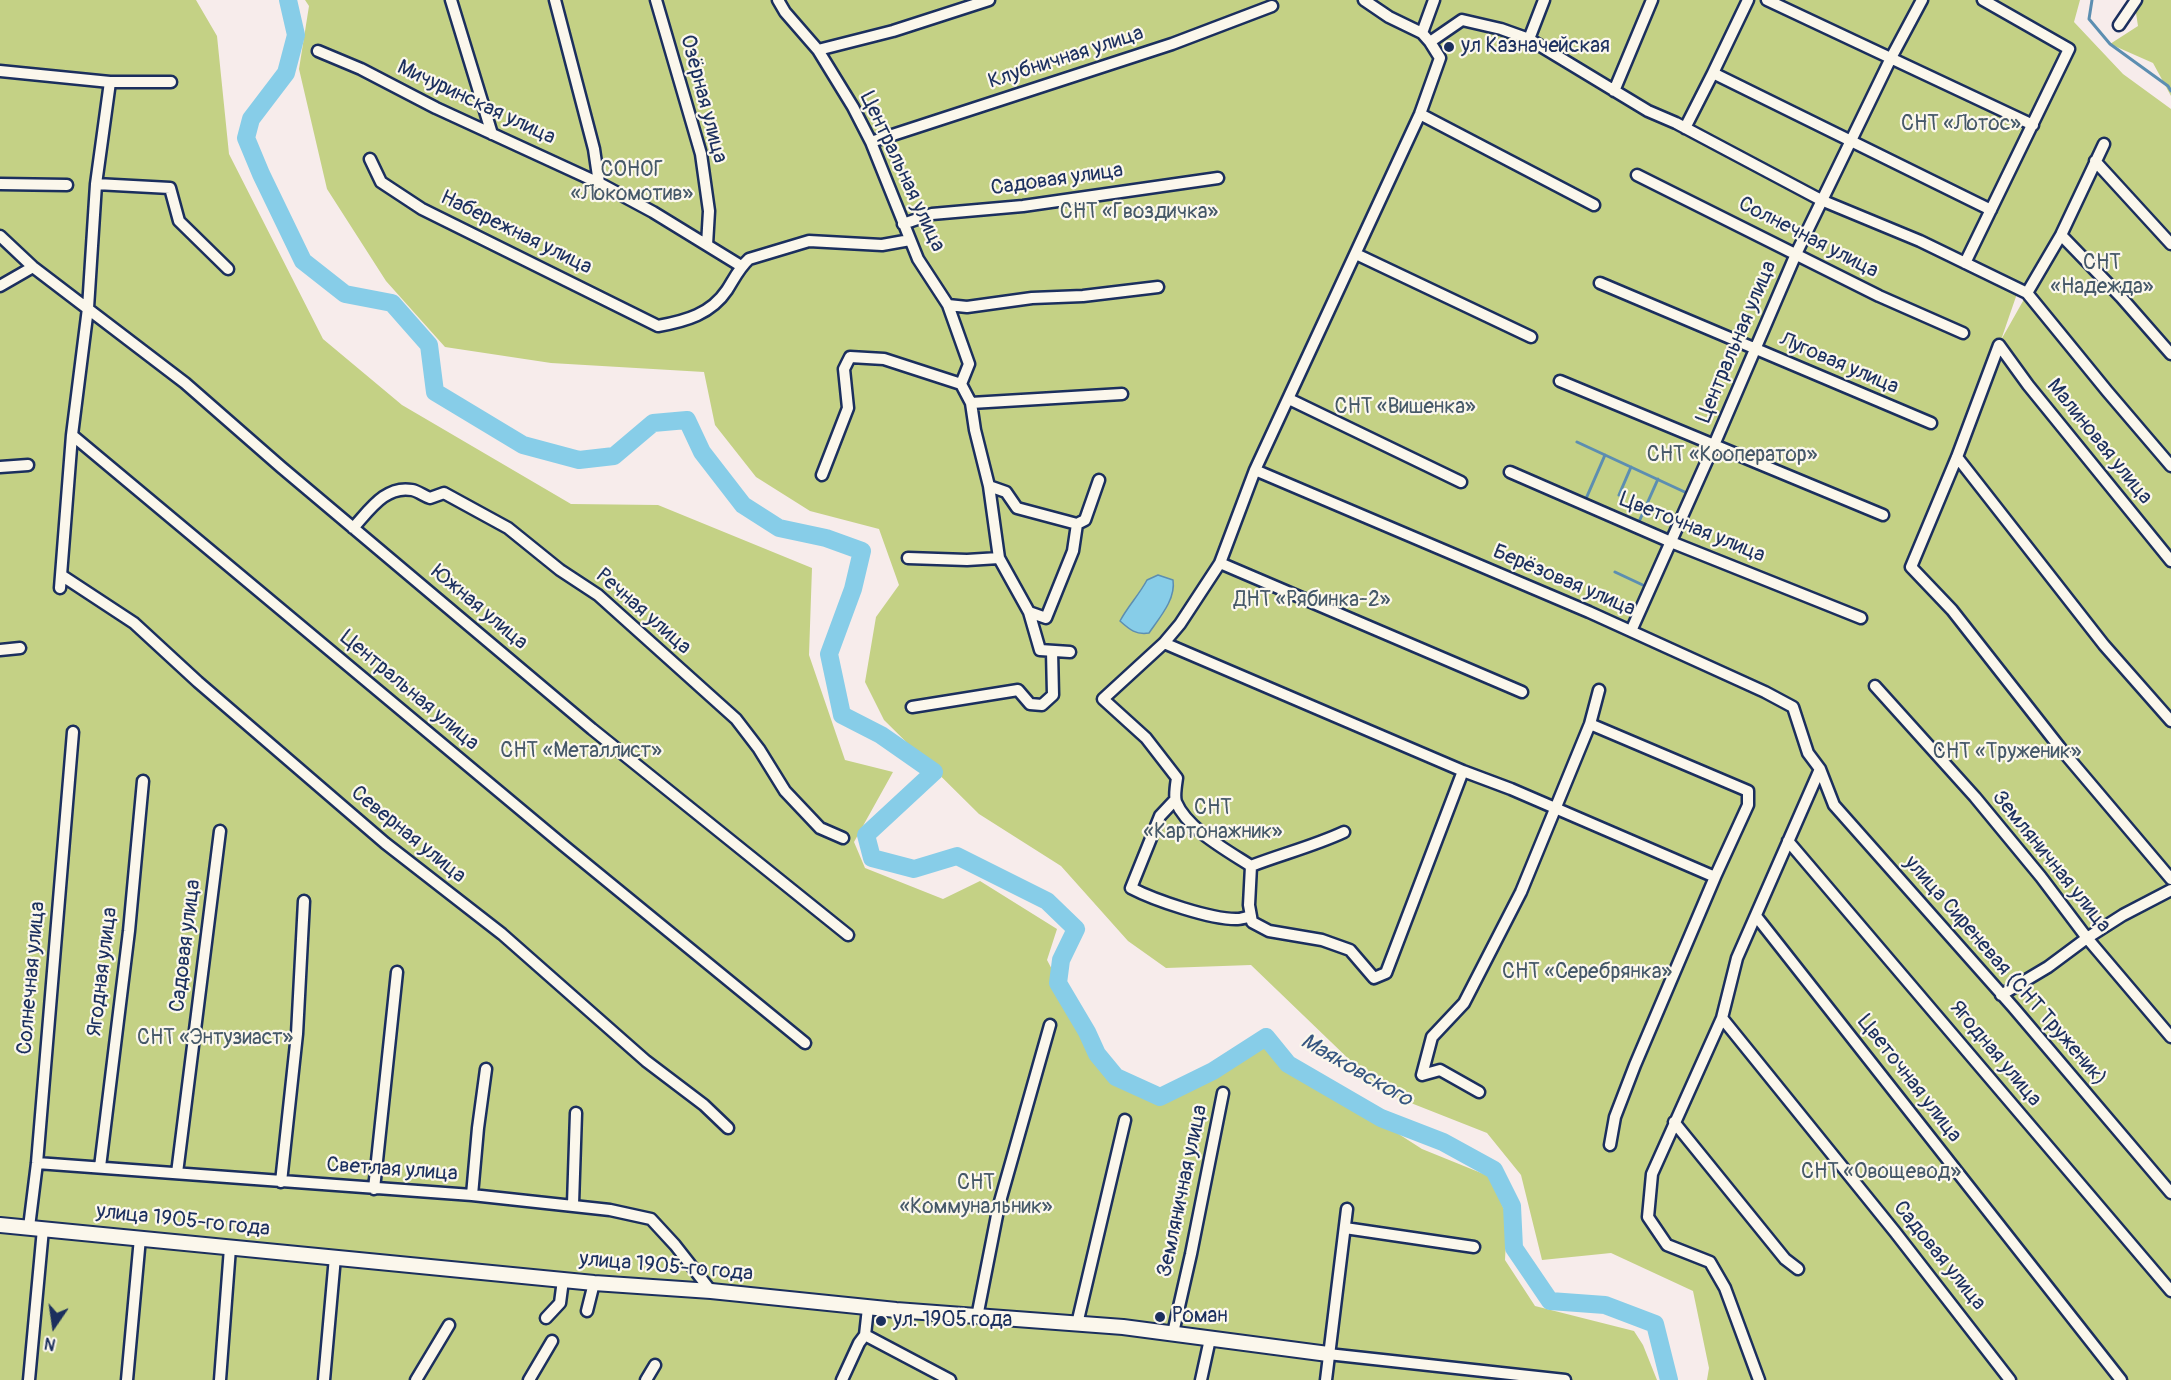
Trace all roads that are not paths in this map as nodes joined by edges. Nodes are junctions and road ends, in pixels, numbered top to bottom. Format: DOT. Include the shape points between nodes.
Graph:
graph roads {
  1 [pos="451,0"];
  2 [pos="555,0"];
  3 [pos="656,0"];
  4 [pos="778,0"];
  5 [pos="989,0"];
  6 [pos="1364,0"];
  7 [pos="1434,0"];
  8 [pos="1544,0"];
  9 [pos="1652,0"];
  10 [pos="1748,0"];
  11 [pos="1767,0"];
  12 [pos="1922,0"];
  13 [pos="1983,0"];
  14 [pos="2136,0"];
  15 [pos="1994,3"];
  16 [pos="1272,6"];
  17 [pos="2119,25"];
  18 [pos="1422,33"];
  19 [pos="1529,39"];
  20 [pos="1430,42"];
  21 [pos="818,50"];
  22 [pos="318,51"];
  23 [pos="1892,58"];
  24 [pos="0,70"];
  25 [pos="1713,73"];
  26 [pos="110,82"];
  27 [pos="171,82"];
  28 [pos="1614,91"];
  29 [pos="1420,114"];
  30 [pos="2033,125"];
  31 [pos="1685,128"];
  32 [pos="492,134"];
  33 [pos="871,141"];
  34 [pos="1852,142"];
  35 [pos="2104,144"];
  36 [pos="370,159"];
  37 [pos="2095,161"];
  38 [pos="1637,175"];
  39 [pos="1218,178"];
  40 [pos="599,183"];
  41 [pos="0,184"];
  42 [pos="96,184"];
  43 [pos="67,185"];
  44 [pos="1821,200"];
  45 [pos="1594,205"];
  46 [pos="1991,210"];
  47 [pos="903,224"];
  48 [pos="2061,235"];
  49 [pos="0,236"];
  50 [pos="910,240"];
  51 [pos="707,244"];
  52 [pos="2171,244"];
  53 [pos="1356,254"];
  54 [pos="1796,254"];
  55 [pos="1965,263"];
  56 [pos="741,266"];
  57 [pos="33,267"];
  58 [pos="228,269"];
  59 [pos="1600,283"];
  60 [pos="0,286"];
  61 [pos="1158,287"];
  62 [pos="2027,293"];
  63 [pos="948,305"];
  64 [pos="88,308"];
  65 [pos="1963,333"];
  66 [pos="1531,337"];
  67 [pos="1755,350"];
  68 [pos="2171,354"];
  69 [pos="1560,381"];
  70 [pos="961,384"];
  71 [pos="1122,394"];
  72 [pos="1289,399"];
  73 [pos="971,403"];
  74 [pos="1931,423"];
  75 [pos="72,435"];
  76 [pos="1714,445"];
  77 [pos="1957,457"];
  78 [pos="28,465"];
  79 [pos="2171,466"];
  80 [pos="0,467"];
  81 [pos="1255,470"];
  82 [pos="1510,472"];
  83 [pos="822,475"];
  84 [pos="1099,480"];
  85 [pos="1461,482"];
  86 [pos="989,486"];
  87 [pos="1883,515"];
  88 [pos="1077,524"];
  89 [pos="353,528"];
  90 [pos="1671,542"];
  91 [pos="908,558"];
  92 [pos="999,558"];
  93 [pos="2171,561"];
  94 [pos="1220,563"];
  95 [pos="61,575"];
  96 [pos="60,588"];
  97 [pos="1029,612"];
  98 [pos="1861,618"];
  99 [pos="1631,631"];
  100 [pos="1164,643"];
  101 [pos="20,648"];
  102 [pos="0,650"];
  103 [pos="1052,651"];
  104 [pos="1071,652"];
  105 [pos="1875,686"];
  106 [pos="1599,690"];
  107 [pos="1522,692"];
  108 [pos="912,707"];
  109 [pos="2171,721"];
  110 [pos="1590,724"];
  111 [pos="73,732"];
  112 [pos="1820,769"];
  113 [pos="1463,771"];
  114 [pos="143,781"];
  115 [pos="1175,800"];
  116 [pos="1555,809"];
  117 [pos="220,831"];
  118 [pos="1344,832"];
  119 [pos="843,838"];
  120 [pos="1788,841"];
  121 [pos="1251,866"];
  122 [pos="1715,877"];
  123 [pos="2171,879"];
  124 [pos="2171,890"];
  125 [pos="304,901"];
  126 [pos="1756,915"];
  127 [pos="1251,916"];
  128 [pos="848,935"];
  129 [pos="2087,938"];
  130 [pos="397,972"];
  131 [pos="2001,995"];
  132 [pos="1722,1018"];
  133 [pos="1050,1025"];
  134 [pos="2171,1037"];
  135 [pos="805,1043"];
  136 [pos="486,1069"];
  137 [pos="1479,1092"];
  138 [pos="1223,1093"];
  139 [pos="576,1113"];
  140 [pos="1125,1120"];
  141 [pos="1674,1122"];
  142 [pos="728,1128"];
  143 [pos="1610,1146"];
  144 [pos="37,1163"];
  145 [pos="100,1167"];
  146 [pos="177,1173"];
  147 [pos="281,1182"];
  148 [pos="374,1189"];
  149 [pos="2171,1193"];
  150 [pos="472,1195"];
  151 [pos="573,1204"];
  152 [pos="1347,1209"];
  153 [pos="0,1225"];
  154 [pos="36,1228"];
  155 [pos="1345,1228"];
  156 [pos="140,1238"];
  157 [pos="1474,1247"];
  158 [pos="230,1248"];
  159 [pos="335,1257"];
  160 [pos="1798,1269"];
  161 [pos="563,1280"];
  162 [pos="594,1283"];
  163 [pos="711,1291"];
  164 [pos="2171,1291"];
  165 [pos="868,1308"];
  166 [pos="587,1311"];
  167 [pos="977,1317"];
  168 [pos="546,1318"];
  169 [pos="1077,1324"];
  170 [pos="449,1325"];
  171 [pos="1173,1333"];
  172 [pos="865,1335"];
  173 [pos="1210,1339"];
  174 [pos="552,1341"];
  175 [pos="1328,1354"];
  176 [pos="655,1365"];
  177 [pos="29,1380"];
  178 [pos="128,1380"];
  179 [pos="220,1380"];
  180 [pos="324,1380"];
  181 [pos="416,1380"];
  182 [pos="529,1380"];
  183 [pos="646,1380"];
  184 [pos="842,1380"];
  185 [pos="950,1380"];
  186 [pos="1201,1380"];
  187 [pos="1326,1380"];
  188 [pos="1565,1380"];
  189 [pos="1759,1380"];
  190 [pos="2010,1380"];
  191 [pos="2121,1380"];
  1 -- 32 [label="street"];
  2 -- 40 [label="street" via="594,149"];
  3 -- 51 [label="street, Озёрная улица" via="701,154 709,211"];
  4 -- 21 [label="street, Центральная улица"];
  5 -- 21 [label="street"];
  6 -- 18 [label="street"];
  7 -- 18 [label="street"];
  8 -- 19 [label="street"];
  9 -- 28 [label="street"];
  10 -- 25 [label="street"];
  11 -- 23 [label="street"];
  12 -- 23 [label="street, Центральная улица"];
  13 -- 15 [label="street"];
  14 -- 17 [label="street"];
  15 -- 30 [label="street" via="2070,49"];
  16 -- 33 [label="street, Клубничная улица" via="1172,44"];
  18 -- 20 [label="street"];
  19 -- 20 [label="street" via="1462,20"];
  19 -- 28 [label="street"];
  20 -- 29 [label="street" via="1440,58"];
  21 -- 33 [label="street, Центральная улица"];
  22 -- 32 [label="street, Мичуринская улица"];
  23 -- 30 [label="street"];
  23 -- 34 [label="street, Центральная улица"];
  24 -- 26 [label="street"];
  25 -- 31 [label="street"];
  25 -- 34 [label="street"];
  26 -- 27 [label="street"];
  26 -- 42 [label="street"];
  28 -- 31 [label="street"];
  29 -- 45 [label="street"];
  29 -- 53 [label="street"];
  30 -- 46 [label="street"];
  31 -- 44 [label="street"];
  32 -- 40 [label="street, Мичуринская улица"];
  33 -- 47 [label="street, Центральная улица"];
  34 -- 44 [label="street, Центральная улица"];
  34 -- 46 [label="street"];
  35 -- 37 [label="street"];
  36 -- 56 [label="street, Набережная улица" via="381,182 422,208 658,326 682,322 715,306"];
  37 -- 48 [label="street"];
  37 -- 52 [label="street"];
  38 -- 54 [label="street, Солнечная улица"];
  39 -- 47 [label="street, Садовая улица" via="1023,206 932,214"];
  40 -- 51 [label="street, Мичуринская улица"];
  41 -- 43 [label="street"];
  42 -- 58 [label="street" via="170,188 179,221"];
  42 -- 64 [label="street"];
  44 -- 54 [label="street, Центральная улица"];
  44 -- 55 [label="street"];
  46 -- 55 [label="street"];
  47 -- 50 [label="street, Центральная улица"];
  48 -- 62 [label="street"];
  48 -- 68 [label="street"];
  49 -- 57 [label="street"];
  50 -- 56 [label="street" via="882,245 809,241 749,259"];
  50 -- 63 [label="street, Центральная улица"];
  51 -- 56 [label="street, Мичуринская улица"];
  53 -- 66 [label="street"];
  53 -- 72 [label="street"];
  54 -- 65 [label="street, Солнечная улица"];
  54 -- 67 [label="street, Центральная улица"];
  55 -- 62 [label="street"];
  57 -- 60 [label="street"];
  57 -- 64 [label="street"];
  59 -- 67 [label="street, Луговая улица"];
  61 -- 63 [label="street" via="967,308"];
  62 -- 79 [label="street"];
  63 -- 70 [label="street, Центральная улица" via="969,364"];
  64 -- 75 [label="street"];
  64 -- 89 [label="street, Южная улица" via="185,383"];
  67 -- 74 [label="street, Луговая улица"];
  67 -- 76 [label="street, Центральная улица"];
  69 -- 76 [label="street"];
  70 -- 73 [label="street"];
  70 -- 83 [label="street" via="884,359 850,357 844,369 848,408"];
  71 -- 73 [label="street"];
  72 -- 81 [label="street"];
  72 -- 85 [label="street"];
  73 -- 86 [label="street"];
  75 -- 95 [label="street"];
  75 -- 135 [label="street, Центральная улица"];
  76 -- 87 [label="street"];
  76 -- 90 [label="street, Центральная улица"];
  77 -- 93 [label="street, Малиновая улица" via="1999,345"];
  77 -- 109 [label="street" via="2104,645"];
  77 -- 123 [label="street" via="1911,567 1952,610 2061,749"];
  78 -- 80 [label="street"];
  81 -- 94 [label="street"];
  81 -- 99 [label="street, Берёзовая улица"];
  82 -- 90 [label="street, Цветочная улица"];
  84 -- 88 [label="street" via="1085,520"];
  86 -- 88 [label="street" via="1006,492 1017,508"];
  86 -- 92 [label="street"];
  88 -- 97 [label="street" via="1073,551 1046,618"];
  89 -- 119 [label="street, Речная улица" via="381,498 394,490 411,490 430,498 444,492 508,528 598,595 736,719 785,791 820,828"];
  89 -- 128 [label="street, Южная улица" via="592,729"];
  90 -- 98 [label="street, Цветочная улица"];
  90 -- 99 [label="street, Центральная улица"];
  91 -- 92 [label="street"];
  92 -- 97 [label="street"];
  94 -- 100 [label="street"];
  94 -- 107 [label="street"];
  95 -- 96 [label="street"];
  95 -- 142 [label="street, Северная улица" via="134,623 376,836 502,934"];
  97 -- 103 [label="street" via="1040,650"];
  99 -- 112 [label="street, Берёзовая улица" via="1793,707 1808,753"];
  100 -- 113 [label="street"];
  100 -- 115 [label="street" via="1103,699 1146,738 1177,778"];
  101 -- 102 [label="street"];
  103 -- 104 [label="street"];
  103 -- 108 [label="street" via="1053,695 1042,705 1030,704 1018,690"];
  105 -- 129 [label="street, Земляничная улица" via="1975,797"];
  106 -- 110 [label="street"];
  110 -- 116 [label="street"];
  110 -- 122 [label="street" via="1749,791 1748,805"];
  111 -- 144 [label="street, Солнечная улица"];
  112 -- 120 [label="street"];
  112 -- 131 [label="street, улица Сиреневая (СНТ Труженик)" via="1834,806"];
  113 -- 116 [label="street"];
  113 -- 127 [label="street" via="1386,973 1374,978 1350,950 1322,940 1269,931 1252,922"];
  114 -- 145 [label="street, Ягодная улица"];
  115 -- 121 [label="street" via="1186,817 1212,841"];
  115 -- 127 [label="street" via="1160,816 1131,888 1212,916"];
  116 -- 122 [label="street"];
  116 -- 137 [label="street" via="1521,892 1464,1003 1432,1037 1422,1075 1440,1070"];
  117 -- 146 [label="street, Садовая улица"];
  118 -- 121 [label="street"];
  120 -- 126 [label="street"];
  120 -- 164 [label="street, Ягодная улица"];
  121 -- 127 [label="street"];
  122 -- 143 [label="street" via="1635,1065 1615,1117"];
  124 -- 129 [label="street"];
  125 -- 147 [label="street" via="297,1034"];
  126 -- 132 [label="street" via="1737,958"];
  126 -- 191 [label="street, Цветочная улица"];
  129 -- 131 [label="street" via="2048,968"];
  129 -- 134 [label="street, Земляничная улица"];
  130 -- 148 [label="street"];
  131 -- 149 [label="street, улица Сиреневая (СНТ Труженик)"];
  132 -- 141 [label="street"];
  132 -- 190 [label="street, Садовая улица"];
  133 -- 167 [label="street" via="999,1205"];
  136 -- 150 [label="street"];
  138 -- 171 [label="street, Земляничная улица"];
  139 -- 151 [label="street"];
  140 -- 169 [label="street"];
  141 -- 160 [label="street" via="1785,1259"];
  141 -- 189 [label="street" via="1652,1174 1648,1217 1667,1245 1710,1262 1725,1288"];
  144 -- 145 [label="street, Светлая улица"];
  144 -- 154 [label="street, Солнечная улица"];
  145 -- 146 [label="street, Светлая улица"];
  146 -- 147 [label="street, Светлая улица"];
  147 -- 148 [label="street, Светлая улица"];
  148 -- 150 [label="street, Светлая улица"];
  150 -- 151 [label="street, Светлая улица"];
  151 -- 163 [label="street, Светлая улица" via="651,1219"];
  152 -- 155 [label="street"];
  153 -- 154 [label="street, улица 1905-го года"];
  154 -- 156 [label="street, улица 1905-го года"];
  154 -- 177 [label="street"];
  155 -- 157 [label="street"];
  155 -- 175 [label="street"];
  156 -- 158 [label="street, улица 1905-го года"];
  156 -- 178 [label="street"];
  158 -- 159 [label="street, улица 1905-го года"];
  158 -- 179 [label="street"];
  159 -- 161 [label="street, улица 1905-го года"];
  159 -- 180 [label="street"];
  161 -- 162 [label="street, улица 1905-го года"];
  161 -- 168 [label="street" via="560,1303"];
  162 -- 163 [label="street, улица 1905-го года"];
  162 -- 166 [label="street"];
  163 -- 165 [label="street, улица 1905-го года"];
  165 -- 167 [label="street, улица 1905-го года"];
  165 -- 172 [label="street"];
  167 -- 169 [label="street, улица 1905-го года"];
  169 -- 171 [label="street, улица 1905-го года"];
  170 -- 181 [label="street"];
  171 -- 173 [label="street, улица 1905-го года"];
  172 -- 184 [label="street"];
  172 -- 185 [label="street"];
  173 -- 175 [label="street, улица 1905-го года"];
  173 -- 186 [label="street"];
  174 -- 182 [label="street"];
  175 -- 187 [label="street"];
  175 -- 188 [label="street"];
  176 -- 183 [label="street"];
}
